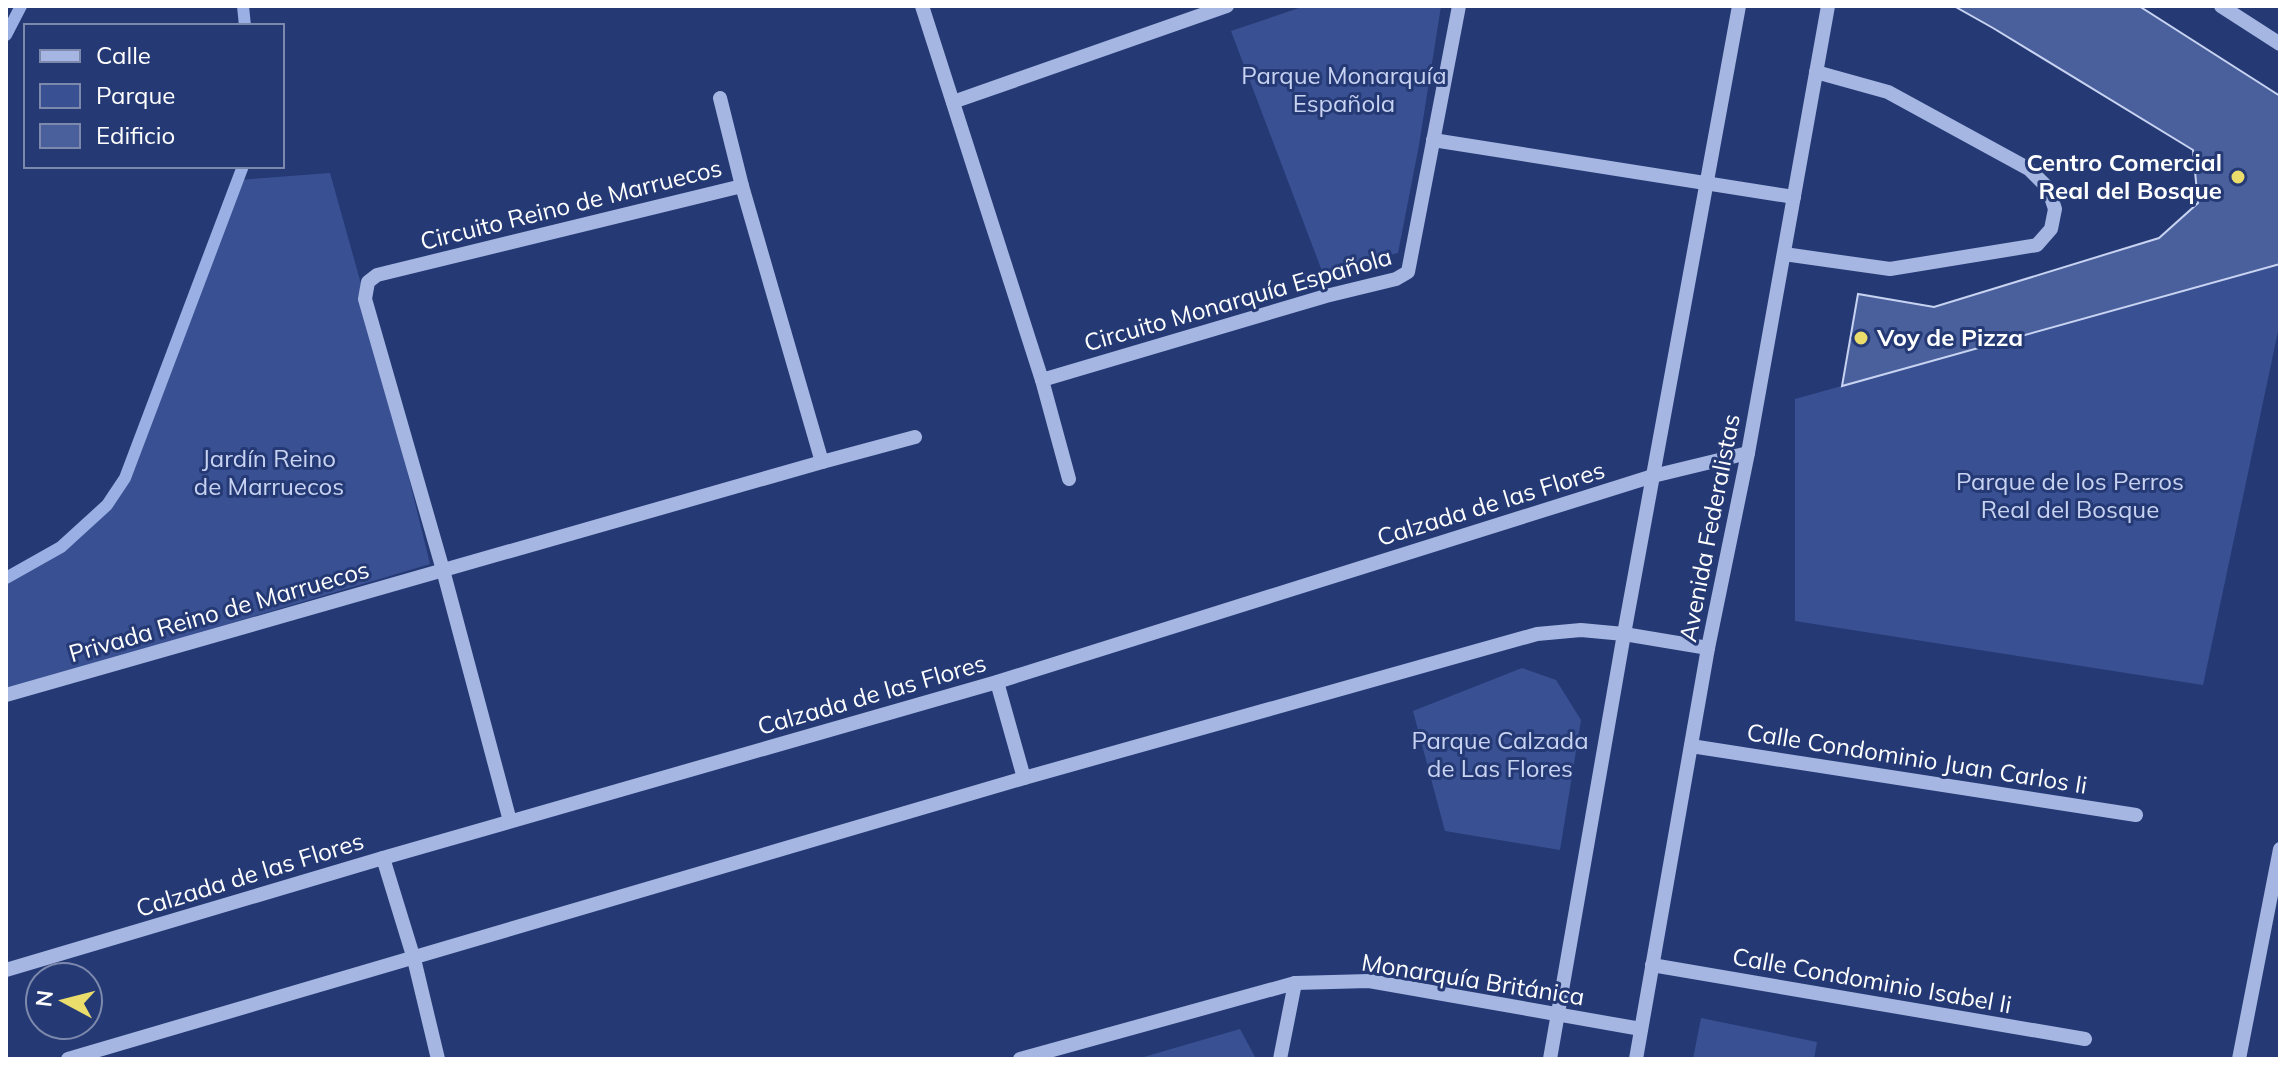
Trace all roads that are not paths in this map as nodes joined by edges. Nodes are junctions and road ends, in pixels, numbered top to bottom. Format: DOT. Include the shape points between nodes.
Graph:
graph roads {
  1 [pos="922,6"];
  2 [pos="1227,6"];
  3 [pos="1459,6"];
  4 [pos="1739,6"];
  5 [pos="1828,6"];
  6 [pos="2221,6"];
  7 [pos="2280,44"];
  8 [pos="1816,72"];
  9 [pos="720,98"];
  10 [pos="953,102"];
  11 [pos="1433,140"];
  12 [pos="1705,184"];
  13 [pos="742,186"];
  14 [pos="1794,197"];
  15 [pos="1784,254"];
  16 [pos="1042,380"];
  17 [pos="915,437"];
  18 [pos="1748,453"];
  19 [pos="822,462"];
  20 [pos="1653,476"];
  21 [pos="1069,479"];
  22 [pos="443,570"];
  23 [pos="1624,634"];
  24 [pos="1708,648"];
  25 [pos="997,682"];
  26 [pos="6,695"];
  27 [pos="1691,746"];
  28 [pos="1024,778"];
  29 [pos="2136,815"];
  30 [pos="510,821"];
  31 [pos="2280,849"];
  32 [pos="383,858"];
  33 [pos="414,959"];
  34 [pos="1652,965"];
  35 [pos="6,970"];
  36 [pos="1295,983"];
  37 [pos="1558,1015"];
  38 [pos="1641,1029"];
  39 [pos="2085,1039"];
  40 [pos="68,1059"];
  41 [pos="438,1059"];
  42 [pos="1020,1059"];
  43 [pos="1280,1059"];
  44 [pos="1550,1059"];
  45 [pos="1636,1059"];
  46 [pos="2239,1059"];
  1 -- 10 [label="street"];
  2 -- 10 [label="street"];
  3 -- 11 [label="street, Circuito Monarquía Española"];
  4 -- 12 [label="street"];
  5 -- 8 [label="street, Avenida Federalistas"];
  6 -- 7 [label="street"];
  8 -- 14 [label="street, Avenida Federalistas"];
  8 -- 15 [label="street" via="1888,92 2029,169 2048,188 2055,209 2051,229 2037,245 1890,269"];
  9 -- 13 [label="street"];
  10 -- 16 [label="street"];
  11 -- 12 [label="street"];
  11 -- 16 [label="street, Circuito Monarquía Española" via="1408,272"];
  12 -- 14 [label="street"];
  12 -- 20 [label="street"];
  13 -- 19 [label="street, Circuito Reino de Marruecos"];
  13 -- 22 [label="street, Circuito Reino de Marruecos" via="377,275 368,282 365,299"];
  14 -- 15 [label="street, Avenida Federalistas"];
  15 -- 18 [label="street, Avenida Federalistas"];
  16 -- 21 [label="street"];
  17 -- 19 [label="street"];
  18 -- 20 [label="street, Calzada de las Flores"];
  18 -- 24 [label="street, Avenida Federalistas"];
  19 -- 22 [label="street"];
  20 -- 23 [label="street"];
  20 -- 25 [label="street, Calzada de las Flores"];
  22 -- 26 [label="street, Privada Reino de Marruecos"];
  22 -- 30 [label="street, Circuito Reino de Marruecos"];
  23 -- 24 [label="street"];
  23 -- 28 [label="street" via="1537,634"];
  23 -- 37 [label="street"];
  24 -- 27 [label="street, Avenida Federalistas"];
  25 -- 28 [label="street"];
  25 -- 30 [label="street, Calzada de las Flores"];
  27 -- 29 [label="street, Calle Condominio Juan Carlos Ii"];
  27 -- 34 [label="street, Avenida Federalistas"];
  28 -- 33 [label="street"];
  30 -- 32 [label="street, Calzada de las Flores"];
  31 -- 46 [label="street"];
  32 -- 33 [label="street"];
  32 -- 35 [label="street, Calzada de las Flores"];
  33 -- 40 [label="street"];
  33 -- 41 [label="street"];
  34 -- 38 [label="street, Avenida Federalistas"];
  34 -- 39 [label="street, Calle Condominio Isabel Ii"];
  36 -- 37 [label="street, Monarquía Británica" via="1369,981"];
  36 -- 42 [label="street, Monarquía Británica"];
  36 -- 43 [label="street"];
  37 -- 38 [label="street, Monarquía Británica"];
  37 -- 44 [label="street"];
  38 -- 45 [label="street, Avenida Federalistas"];
}
